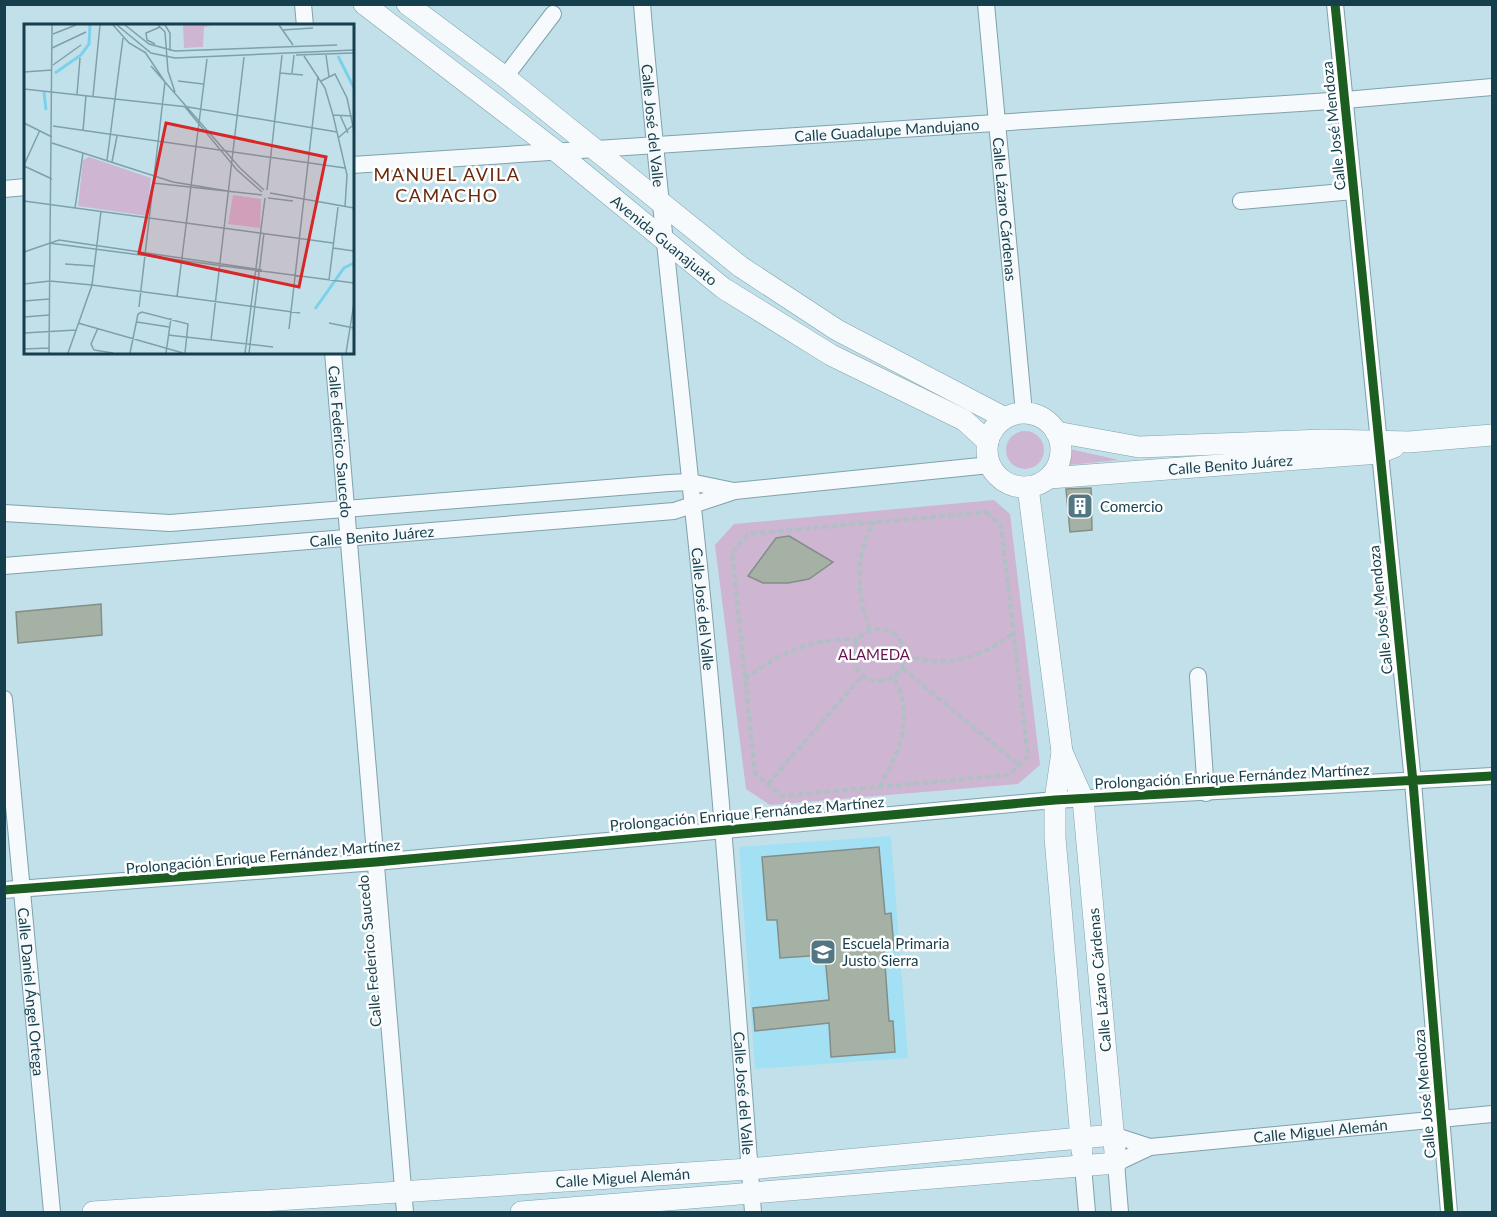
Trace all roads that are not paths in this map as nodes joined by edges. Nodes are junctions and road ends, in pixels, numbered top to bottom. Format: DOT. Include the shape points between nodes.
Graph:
graph roads {
  1 [pos="303,4"];
  2 [pos="364,4"];
  3 [pos="406,4"];
  4 [pos="642,4"];
  5 [pos="986,4"];
  6 [pos="1335,4"];
  7 [pos="553,14"];
  8 [pos="305,24"];
  9 [pos="505,77"];
  10 [pos="1492,87"];
  11 [pos="1345,100"];
  12 [pos="996,123"];
  13 [pos="654,146"];
  14 [pos="595,148"];
  15 [pos="556,152"];
  16 [pos="354,165"];
  17 [pos="24,187"];
  18 [pos="4,189"];
  19 [pos="1354,190"];
  20 [pos="1241,201"];
  21 [pos="661,204"];
  22 [pos="665,241"];
  23 [pos="333,354"];
  24 [pos="1015,416"];
  25 [pos="1056,432"];
  26 [pos="1492,435"];
  27 [pos="988,442"];
  28 [pos="1379,446"];
  29 [pos="1139,447"];
  30 [pos="990,465"];
  31 [pos="1141,470"];
  32 [pos="1049,478"];
  33 [pos="690,482"];
  34 [pos="1028,487"];
  35 [pos="735,491"];
  36 [pos="693,505"];
  37 [pos="346,508"];
  38 [pos="4,513"];
  39 [pos="348,537"];
  40 [pos="4,566"];
  41 [pos="1198,676"];
  42 [pos="4,699"];
  43 [pos="1062,752"];
  44 [pos="1492,776"];
  45 [pos="1413,782"];
  46 [pos="1206,793"];
  47 [pos="1083,799"];
  48 [pos="1055,800"];
  49 [pos="724,830"];
  50 [pos="376,862"];
  51 [pos="23,889"];
  52 [pos="4,891"];
  53 [pos="1492,1114"];
  54 [pos="1440,1118"];
  55 [pos="1113,1135"];
  56 [pos="1081,1139"];
  57 [pos="1150,1147"];
  58 [pos="1116,1163"];
  59 [pos="1083,1166"];
  60 [pos="749,1169"];
  61 [pos="405,1202"];
  62 [pos="752,1204"];
  63 [pos="52,1212"];
  64 [pos="93,1212"];
  65 [pos="521,1212"];
  66 [pos="1087,1212"];
  67 [pos="1120,1212"];
  68 [pos="1449,1212"];
  1 -- 8 [label="street"];
  2 -- 15 [label="street, Avenida Guanajuato"];
  3 -- 9 [label="street, Avenida Guanajuato"];
  4 -- 13 [label="street, Calle José del Valle"];
  5 -- 12 [label="street, Calle Lázaro Cárdenas"];
  6 -- 11 [label="street, Calle José Mendoza"];
  7 -- 9 [label="street"];
  9 -- 14 [label="street, Avenida Guanajuato"];
  10 -- 11 [label="street, Calle Guadalupe Mandujano"];
  11 -- 12 [label="street, Calle Guadalupe Mandujano"];
  11 -- 19 [label="street, Calle José Mendoza"];
  12 -- 13 [label="street, Calle Guadalupe Mandujano"];
  12 -- 24 [label="street, Calle Lázaro Cárdenas"];
  13 -- 14 [label="street, Calle Guadalupe Mandujano"];
  13 -- 21 [label="street, Calle José del Valle"];
  14 -- 15 [label="street, Calle Guadalupe Mandujano"];
  14 -- 21 [label="street, Avenida Guanajuato"];
  15 -- 16 [label="street, Calle Guadalupe Mandujano"];
  15 -- 22 [label="street, Avenida Guanajuato"];
  17 -- 18 [label="street"];
  19 -- 20 [label="street"];
  19 -- 28 [label="street, Calle José Mendoza"];
  21 -- 22 [label="street, Calle José del Valle"];
  21 -- 24 [label="street, Avenida Guanajuato" via="741,267 837,330"];
  22 -- 27 [label="street, Avenida Guanajuato" via="723,288 831,355 964,420"];
  22 -- 33 [label="street, Calle José del Valle"];
  23 -- 37 [label="street, Calle Federico Saucedo"];
  24 -- 25 [label="street" via="1037,415"];
  24 -- 27 [label="street" via="994,429"];
  25 -- 29 [label="street, Calle Benito Juárez"];
  25 -- 32 [label="street" via="1061,456"];
  26 -- 28 [label="street, Calle Benito Juárez"];
  27 -- 30 [label="street"];
  28 -- 29 [label="street, Calle Benito Juárez"];
  28 -- 31 [label="street, Calle Benito Juárez"];
  28 -- 45 [label="street, Calle José Mendoza"];
  29 -- 31 [label="street"];
  30 -- 34 [label="street" via="1005,482"];
  30 -- 35 [label="street, Calle Benito Juárez"];
  31 -- 32 [label="street, Calle Benito Juárez"];
  32 -- 34 [label="street"];
  33 -- 35 [label="street, Calle Benito Juárez"];
  33 -- 36 [label="street, Calle José del Valle"];
  33 -- 37 [label="street, Calle Benito Juárez"];
  34 -- 43 [label="street, Calle Lázaro Cárdenas"];
  35 -- 36 [label="street, Calle Benito Juárez"];
  36 -- 39 [label="street, Calle Benito Juárez" via="674,511"];
  36 -- 49 [label="street, Calle José del Valle"];
  37 -- 38 [label="street, Calle Benito Juárez" via="170,523"];
  37 -- 39 [label="street, Calle Federico Saucedo"];
  39 -- 40 [label="street, Calle Benito Juárez"];
  39 -- 50 [label="street, Calle Federico Saucedo"];
  41 -- 46 [label="street"];
  42 -- 51 [label="street, Calle Daniel Ángel Ortega"];
  43 -- 47 [label="street, Calle Lázaro Cárdenas"];
  43 -- 48 [label="street, Calle Lázaro Cárdenas"];
  44 -- 45 [label="street, Prolongación Enrique Fernández Martínez"];
  45 -- 46 [label="street, Prolongación Enrique Fernández Martínez"];
  45 -- 54 [label="street, Calle José Mendoza"];
  46 -- 47 [label="street, Prolongación Enrique Fernández Martínez"];
  47 -- 48 [label="street, Prolongación Enrique Fernández Martínez"];
  47 -- 55 [label="street, Calle Lázaro Cárdenas"];
  48 -- 49 [label="street, Prolongación Enrique Fernández Martínez"];
  48 -- 56 [label="street, Calle Lázaro Cárdenas"];
  49 -- 50 [label="street, Prolongación Enrique Fernández Martínez"];
  49 -- 60 [label="street, Calle José del Valle"];
  50 -- 51 [label="street, Prolongación Enrique Fernández Martínez"];
  50 -- 61 [label="street, Calle Federico Saucedo"];
  51 -- 52 [label="street, Prolongación Enrique Fernández Martínez"];
  51 -- 63 [label="street, Calle Daniel Ángel Ortega"];
  53 -- 54 [label="street, Calle Miguel Alemán"];
  54 -- 57 [label="street, Calle Miguel Alemán"];
  54 -- 68 [label="street, Calle José Mendoza"];
  55 -- 56 [label="street, Calle Miguel Alemán"];
  55 -- 57 [label="street, Calle Miguel Alemán"];
  55 -- 58 [label="street, Calle Lázaro Cárdenas"];
  56 -- 59 [label="street, Calle Lázaro Cárdenas"];
  56 -- 60 [label="street, Calle Miguel Alemán"];
  57 -- 58 [label="street, Calle Miguel Alemán"];
  58 -- 59 [label="street, Calle Miguel Alemán"];
  58 -- 67 [label="street, Calle Lázaro Cárdenas"];
  59 -- 62 [label="street, Calle Miguel Alemán"];
  59 -- 66 [label="street, Calle Lázaro Cárdenas"];
  60 -- 61 [label="street, Calle Miguel Alemán"];
  60 -- 62 [label="street, Calle José del Valle"];
  61 -- 64 [label="street, Calle Miguel Alemán"];
  62 -- 65 [label="street, Calle Miguel Alemán"];
}
